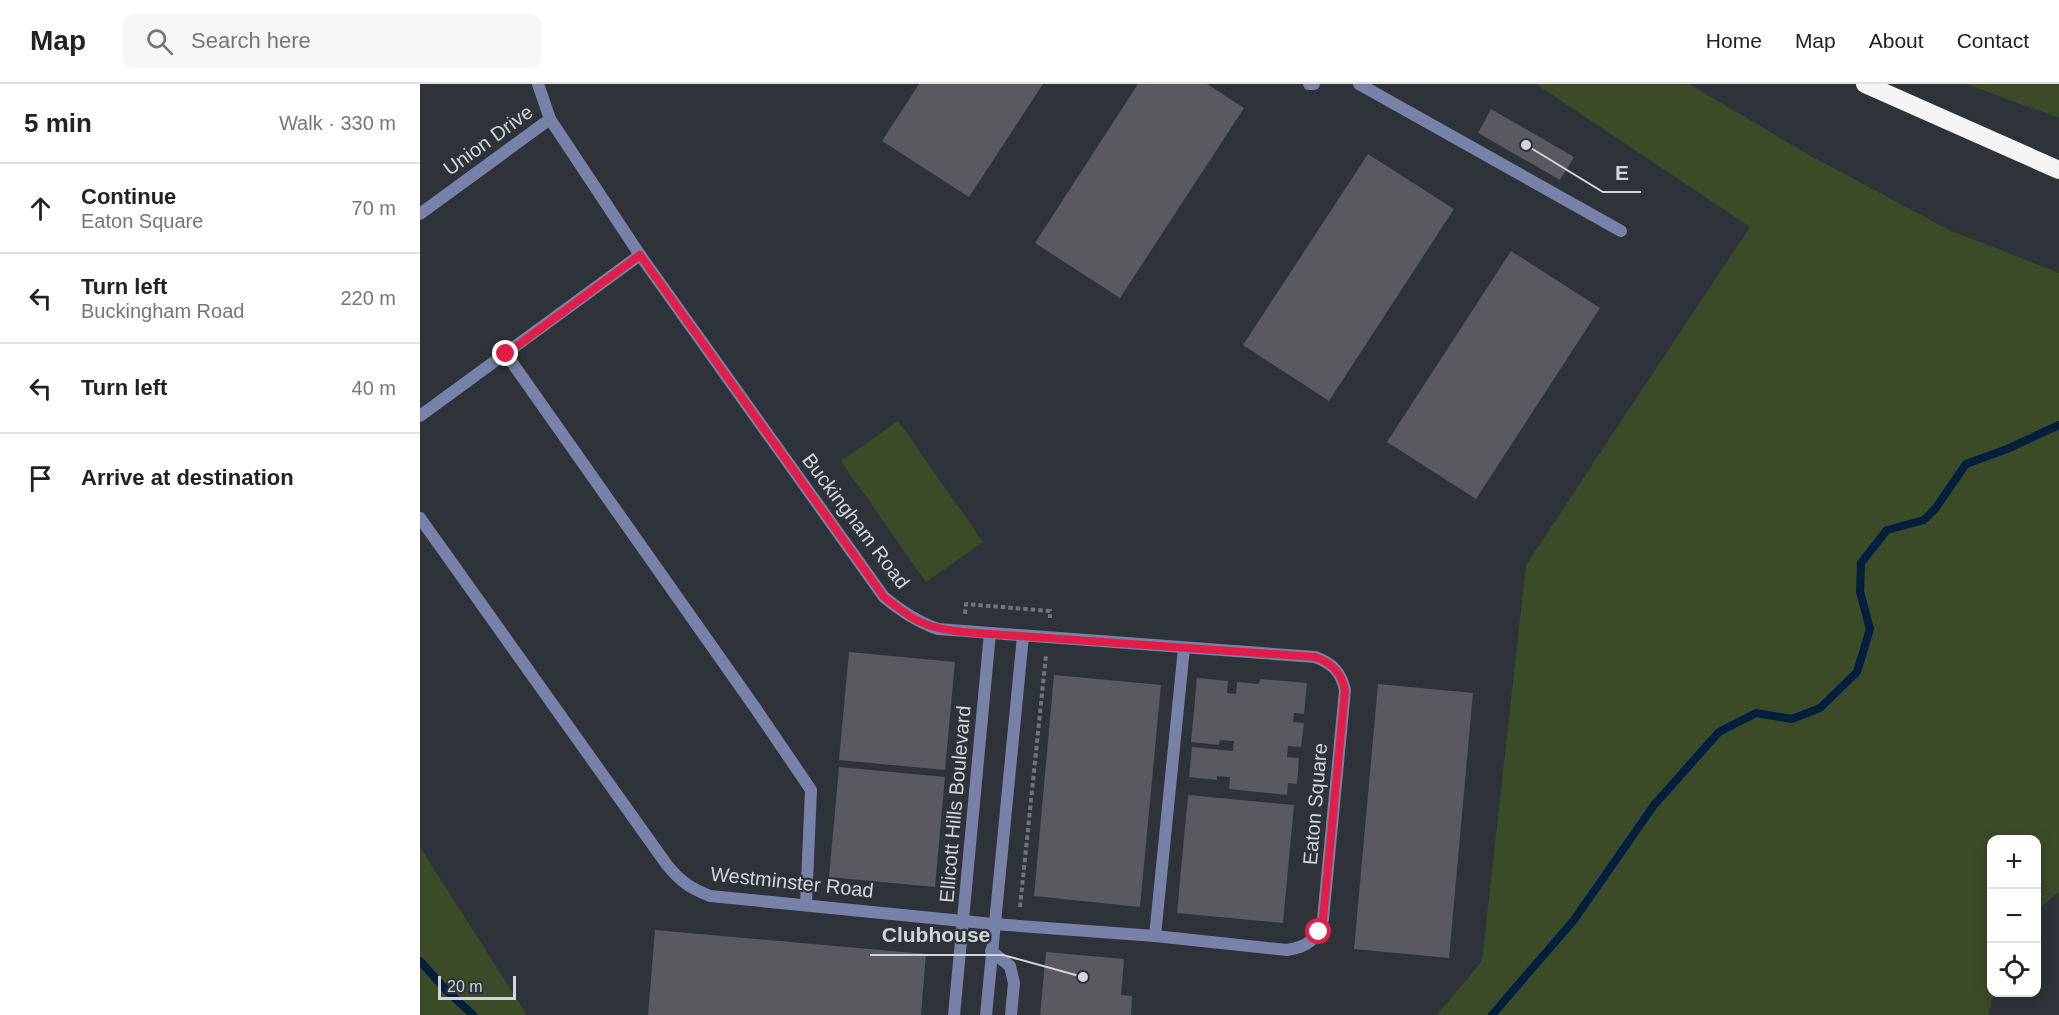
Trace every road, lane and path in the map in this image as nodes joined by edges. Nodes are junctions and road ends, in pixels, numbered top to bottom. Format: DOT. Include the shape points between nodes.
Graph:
graph roads {
  1 [pos="538,84"];
  2 [pos="1359,84"];
  3 [pos="1865,84"];
  4 [pos="550,119"];
  5 [pos="2059,170"];
  6 [pos="420,213"];
  7 [pos="1621,231"];
  8 [pos="640,255"];
  9 [pos="506,354"];
  10 [pos="420,416"];
  11 [pos="420,518"];
  12 [pos="1050,611"];
  13 [pos="990,633"];
  14 [pos="1023,636"];
  15 [pos="1048,638"];
  16 [pos="1184,648"];
  17 [pos="1334,668"];
  18 [pos="806,904"];
  19 [pos="964,920"];
  20 [pos="993,924"];
  21 [pos="1018,926"];
  22 [pos="1155,936"];
  23 [pos="1311,943"];
  24 [pos="991,951"];
  25 [pos="954,1015"];
  26 [pos="986,1015"];
  27 [pos="1011,1015"];
  1 -- 4 [label="street, Buckingham Road"];
  2 -- 7 [label="street"];
  3 -- 5 [label="highway"];
  4 -- 6 [label="street, Union Drive"];
  4 -- 8 [label="street, Buckingham Road"];
  8 -- 9 [label="street"];
  8 -- 13 [label="street, Buckingham Road" via="884,597 921,624"];
  9 -- 10 [label="street"];
  9 -- 18 [label="street" via="811,790"];
  11 -- 18 [label="street, Westminster Road" via="680,881 710,896"];
  12 -- 15 [label="path"];
  13 -- 14 [label="street, Buckingham Road"];
  13 -- 19 [label="street, Ellicott Hills Boulevard"];
  14 -- 15 [label="street, Buckingham Road"];
  14 -- 20 [label="street"];
  15 -- 16 [label="street, Buckingham Road"];
  15 -- 21 [label="path"];
  16 -- 17 [label="street, Buckingham Road" via="1315,657"];
  16 -- 22 [label="street"];
  17 -- 23 [label="street, Eaton Square" via="1342,677 1345,690 1323,919"];
  18 -- 19 [label="street, Westminster Road"];
  19 -- 20 [label="street, Westminster Road"];
  19 -- 25 [label="street, Ellicott Hills Boulevard"];
  20 -- 21 [label="street, Westminster Road"];
  20 -- 24 [label="street"];
  21 -- 22 [label="street, Westminster Road"];
  22 -- 23 [label="street, Westminster Road" via="1287,950"];
  24 -- 26 [label="street"];
  24 -- 27 [label="street" via="1010,966 1014,983"];
}
